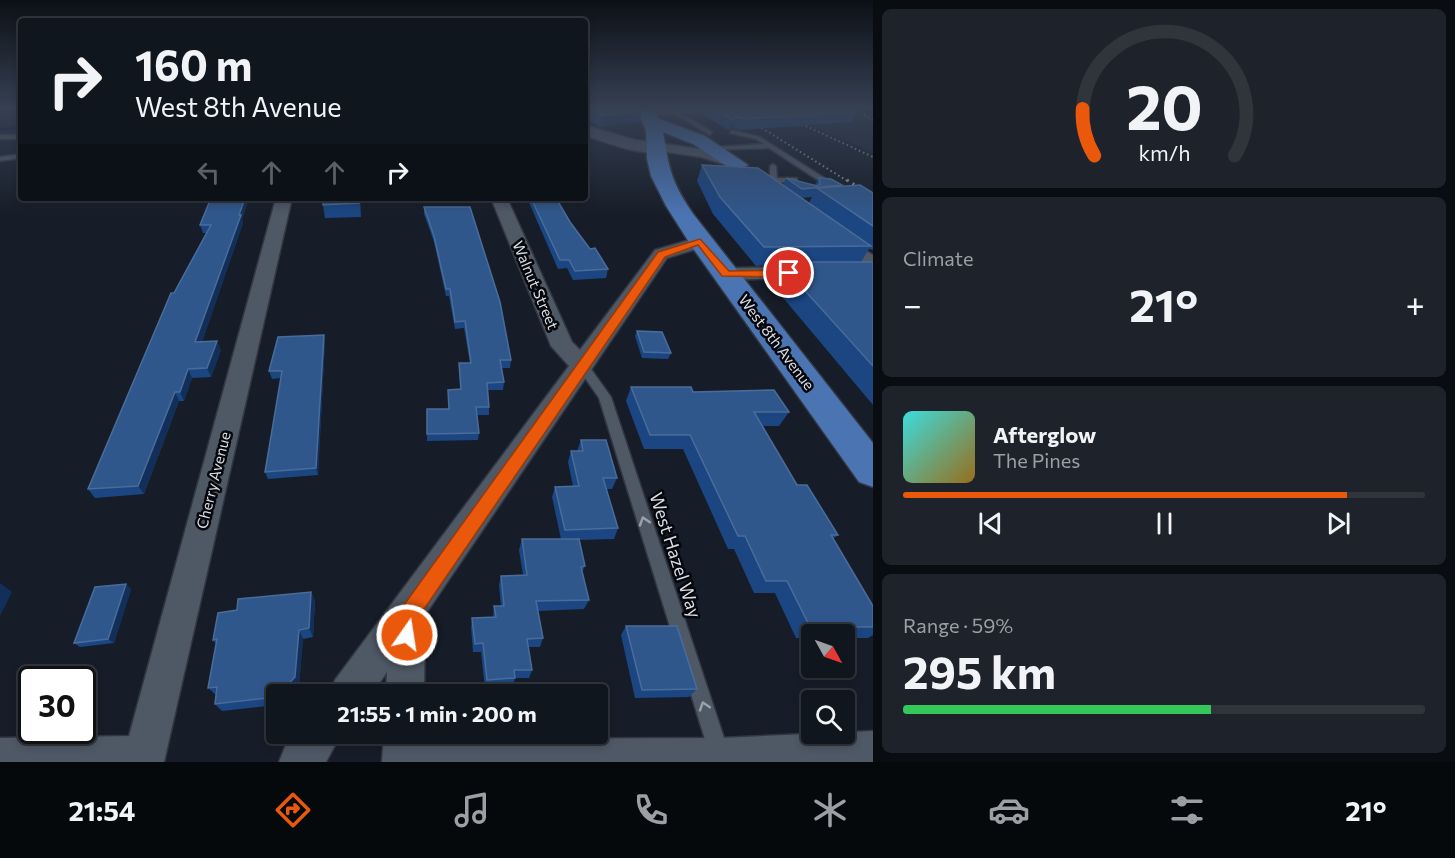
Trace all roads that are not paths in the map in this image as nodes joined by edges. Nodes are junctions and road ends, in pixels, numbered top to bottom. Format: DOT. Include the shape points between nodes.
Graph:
graph roads {
  1 [pos="654,145"];
  2 [pos="688,145"];
  3 [pos="721,145"];
  4 [pos="760,145"];
  5 [pos="770,146"];
  6 [pos="18,156"];
  7 [pos="0,159"];
  8 [pos="738,165"];
  9 [pos="813,176"];
  10 [pos="767,181"];
  11 [pos="802,187"];
  12 [pos="782,198"];
  13 [pos="283,201"];
  14 [pos="500,201"];
  15 [pos="826,230"];
  16 [pos="700,242"];
  17 [pos="873,264"];
  18 [pos="828,273"];
  19 [pos="850,273"];
  20 [pos="873,273"];
  21 [pos="726,274"];
  22 [pos="582,365"];
  23 [pos="873,471"];
  24 [pos="408,616"];
  25 [pos="357,684"];
  26 [pos="405,684"];
  27 [pos="314,744"];
  28 [pos="403,752"];
  29 [pos="873,752"];
  30 [pos="0,759"];
  31 [pos="143,759"];
  32 [pos="722,761"];
  33 [pos="300,762"];
  1 -- 16 [label="main road, West 8th Avenue" via="658,168"];
  2 -- 8 [label="street"];
  3 -- 8 [label="main road"];
  4 -- 5 [label="lane"];
  5 -- 9 [label="lane"];
  6 -- 7 [label="lane"];
  8 -- 10 [label="street"];
  10 -- 10 [label="lane" via="783,173"];
  10 -- 11 [label="lane"];
  10 -- 12 [label="street"];
  13 -- 31 [label="street, Cherry Avenue"];
  14 -- 22 [label="street, Walnut Street" via="562,346"];
  15 -- 17 [label="street"];
  16 -- 21 [label="main road, West 8th Avenue"];
  16 -- 22 [label="street" via="662,254"];
  18 -- 21 [label="street"];
  19 -- 20 [label="street"];
  21 -- 23 [label="main road, West 8th Avenue"];
  22 -- 24 [label="street"];
  32 -- 22 [label="lane, West Hazel Way, one-way" via="605,397"];
  24 -- 25 [label="street"];
  24 -- 26 [label="street"];
  27 -- 33 [label="street"];
  28 -- 32 [label="street"];
  29 -- 32 [label="street"];
  30 -- 31 [label="street"];
}
